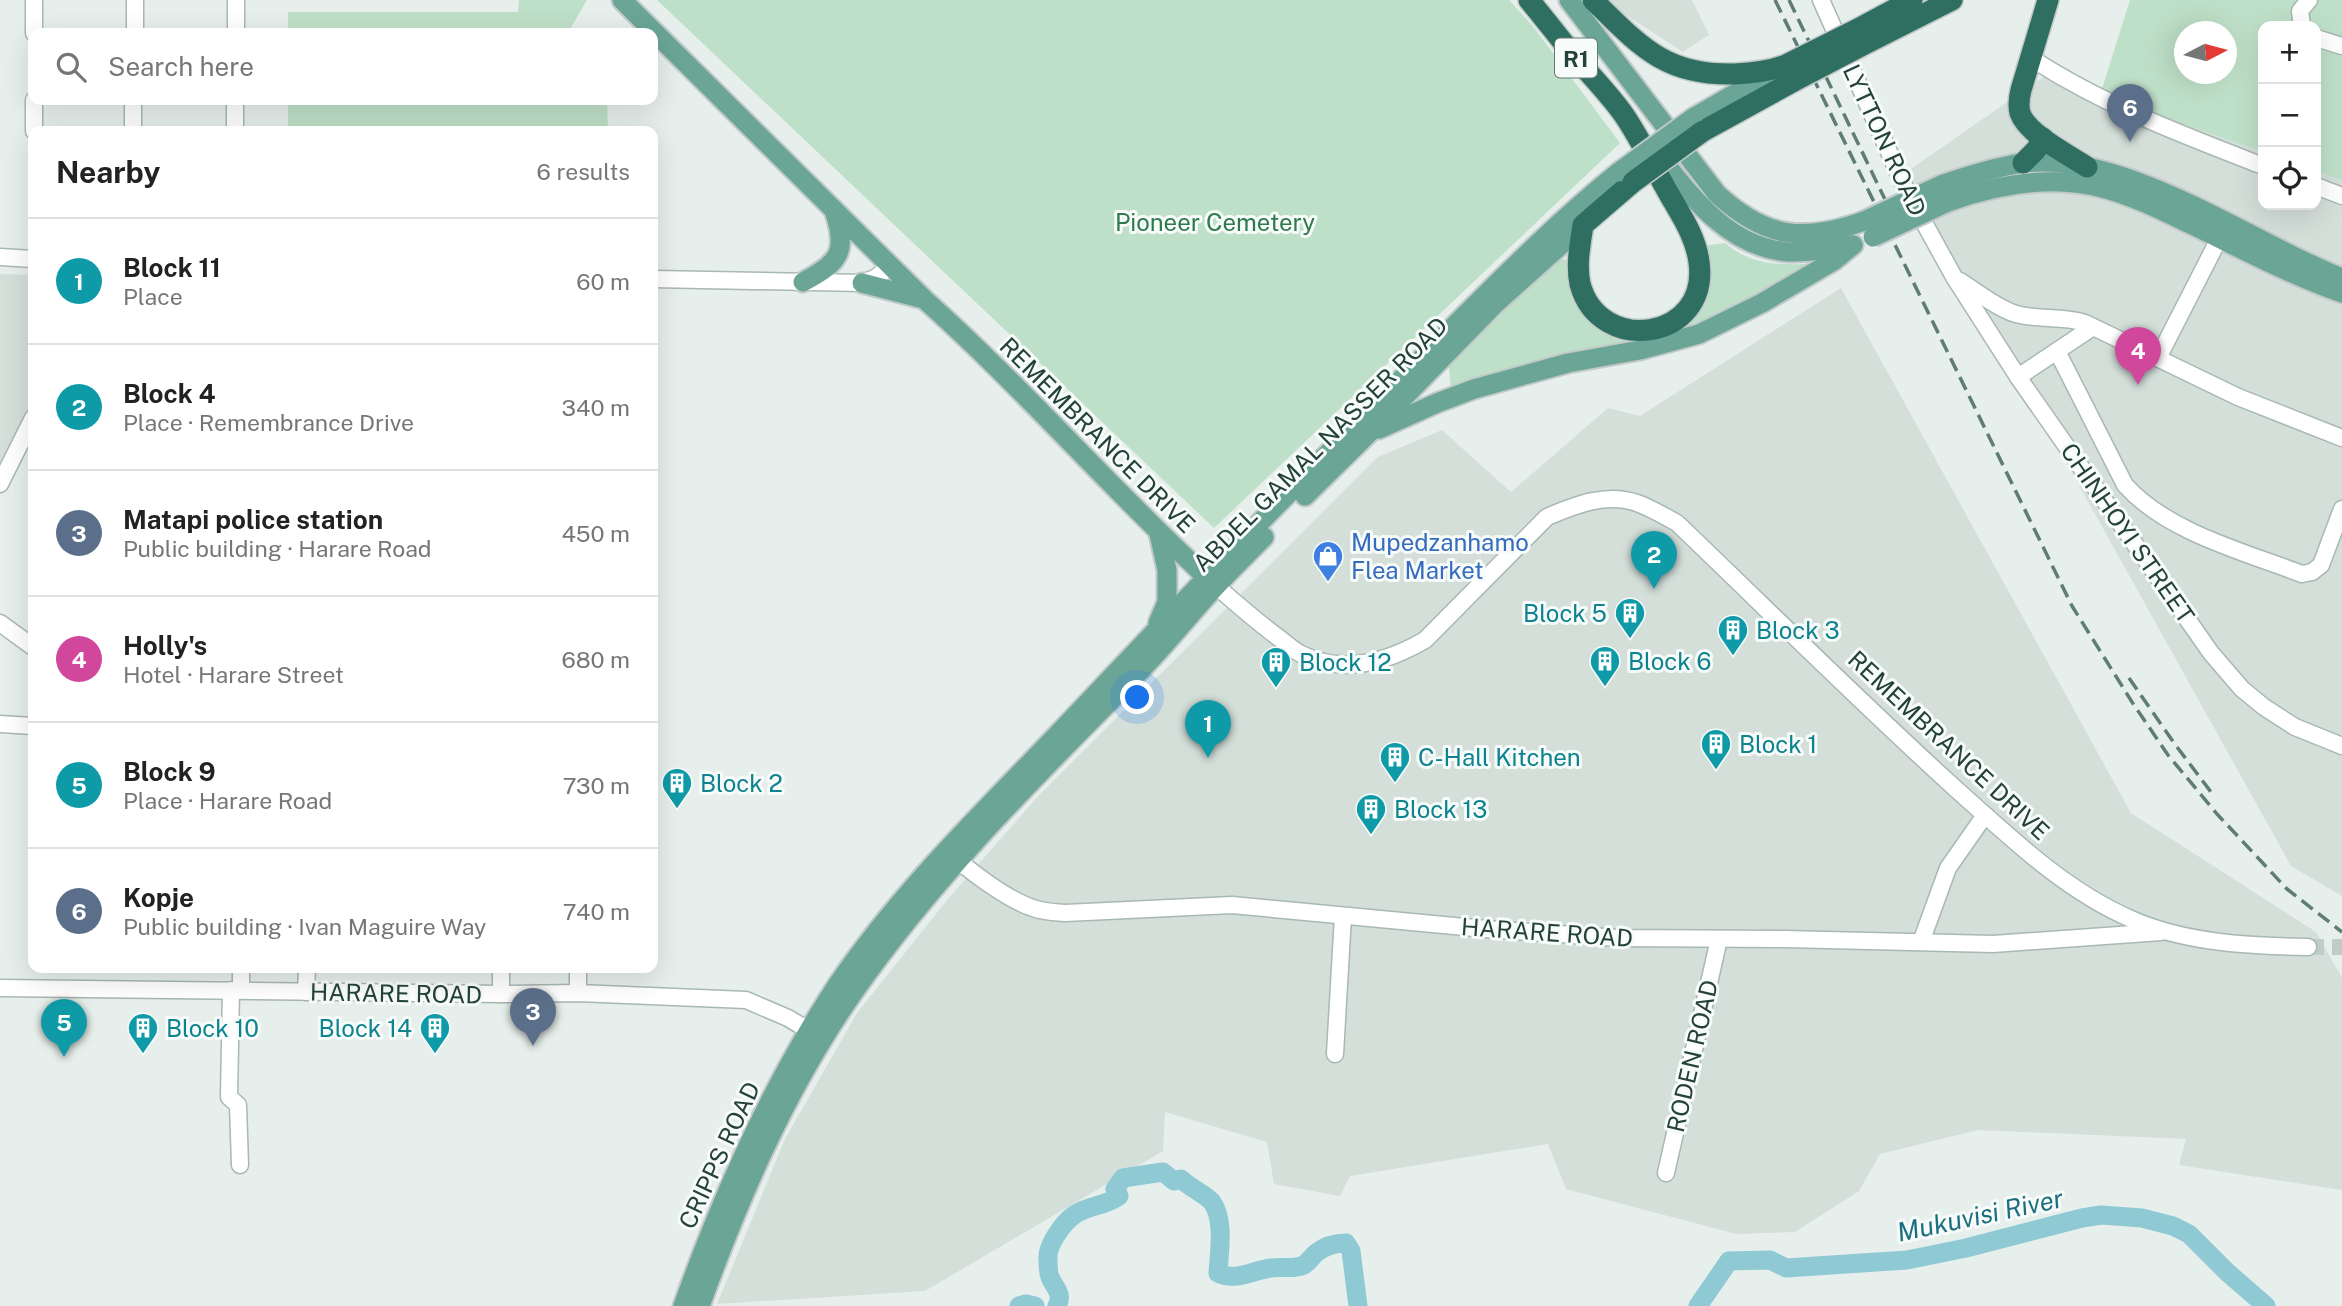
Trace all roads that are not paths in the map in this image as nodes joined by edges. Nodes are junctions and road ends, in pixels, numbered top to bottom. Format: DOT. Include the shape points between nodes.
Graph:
graph roads {
  1 [pos="34,0"];
  2 [pos="135,0"];
  3 [pos="236,0"];
  4 [pos="622,0"];
  5 [pos="1529,0"];
  6 [pos="1569,0"];
  7 [pos="1593,0"];
  8 [pos="1821,0"];
  9 [pos="1890,0"];
  10 [pos="1912,0"];
  11 [pos="1952,0"];
  12 [pos="2048,0"];
  13 [pos="2309,0"];
  14 [pos="1876,20"];
  15 [pos="2301,21"];
  16 [pos="34,28"];
  17 [pos="135,28"];
  18 [pos="236,28"];
  19 [pos="651,28"];
  20 [pos="658,35"];
  21 [pos="1859,38"];
  22 [pos="2321,40"];
  23 [pos="2342,46"];
  24 [pos="2031,58"];
  25 [pos="1787,71"];
  26 [pos="34,105"];
  27 [pos="133,105"];
  28 [pos="235,105"];
  29 [pos="1624,115"];
  30 [pos="34,126"];
  31 [pos="133,126"];
  32 [pos="235,126"];
  33 [pos="2043,138"];
  34 [pos="2024,163"];
  35 [pos="2258,164"];
  36 [pos="2087,167"];
  37 [pos="1626,177"];
  38 [pos="2321,188"];
  39 [pos="1944,193"];
  40 [pos="2342,196"];
  41 [pos="832,206"];
  42 [pos="1583,225"];
  43 [pos="1868,229"];
  44 [pos="2223,231"];
  45 [pos="1853,245"];
  46 [pos="0,257"];
  47 [pos="28,258"];
  48 [pos="886,261"];
  49 [pos="1954,277"];
  50 [pos="2342,278"];
  51 [pos="658,279"];
  52 [pos="803,282"];
  53 [pos="852,283"];
  54 [pos="2342,293"];
  55 [pos="925,300"];
  56 [pos="2093,327"];
  57 [pos="2057,351"];
  58 [pos="2158,358"];
  59 [pos="2018,377"];
  60 [pos="28,428"];
  61 [pos="1368,434"];
  62 [pos="2342,438"];
  63 [pos="0,484"];
  64 [pos="2342,509"];
  65 [pos="1159,534"];
  66 [pos="1211,582"];
  67 [pos="0,623"];
  68 [pos="1155,631"];
  69 [pos="28,643"];
  70 [pos="0,724"];
  71 [pos="28,726"];
  72 [pos="2342,746"];
  73 [pos="1986,815"];
  74 [pos="952,855"];
  75 [pos="1343,916"];
  76 [pos="2167,932"];
  77 [pos="1718,939"];
  78 [pos="1921,942"];
  79 [pos="2308,947"];
  80 [pos="241,973"];
  81 [pos="307,973"];
  82 [pos="501,973"];
  83 [pos="578,973"];
  84 [pos="0,988"];
  85 [pos="236,990"];
  86 [pos="306,992"];
  87 [pos="578,993"];
  88 [pos="501,994"];
  89 [pos="817,1035"];
  90 [pos="1335,1054"];
  91 [pos="240,1165"];
  92 [pos="1666,1173"];
  93 [pos="692,1305"];
  1 -- 16 [label="street"];
  2 -- 17 [label="street"];
  3 -- 18 [label="street"];
  4 -- 19 [label="main road, REMEMBRANCE DRIVE"];
  5 -- 29 [label="highway, R1"];
  6 -- 43 [label="main road, R1" via="1717,194 1740,214 1754,223 1791,233"];
  7 -- 25 [label="highway" via="1646,50 1676,67 1703,74"];
  8 -- 49 [label="street, LYTTON ROAD" via="1906,190"];
  9 -- 14 [label="highway"];
  10 -- 14 [label="highway, ABDEL GAMAL NASSER ROAD"];
  11 -- 21 [label="highway, ABDEL GAMAL NASSER ROAD"];
  12 -- 24 [label="highway"];
  13 -- 15 [label="street" via="2300,11"];
  14 -- 21 [label="highway, ABDEL GAMAL NASSER ROAD"];
  20 -- 41 [label="main road, REMEMBRANCE DRIVE"];
  21 -- 25 [label="highway, ABDEL GAMAL NASSER ROAD, bridge"];
  22 -- 23 [label="street"];
  24 -- 33 [label="highway" via="2018,102 2025,122"];
  24 -- 35 [label="street" via="2152,122"];
  25 -- 37 [label="highway, ABDEL GAMAL NASSER ROAD, bridge" via="1698,125"];
  26 -- 30 [label="street"];
  27 -- 31 [label="street"];
  28 -- 32 [label="street"];
  29 -- 42 [label="highway" via="1696,246 1700,282 1683,315 1646,332 1612,324 1597,312 1586,300 1578,269"];
  29 -- 45 [label="main road, R1" via="1686,189 1734,235 1765,249 1790,252"];
  33 -- 34 [label="highway"];
  33 -- 36 [label="highway"];
  34 -- 36 [label="main road, R1"];
  34 -- 39 [label="main road, R1" via="1977,173"];
  36 -- 44 [label="main road, R1" via="2137,181"];
  37 -- 42 [label="highway, ABDEL GAMAL NASSER ROAD"];
  37 -- 66 [label="main road, ABDEL GAMAL NASSER ROAD" via="1589,196 1486,294"];
  38 -- 40 [label="street"];
  39 -- 43 [label="main road, R1, bridge"];
  39 -- 44 [label="main road, R1" via="2056,182 2086,185 2106,188"];
  41 -- 48 [label="main road, REMEMBRANCE DRIVE"];
  41 -- 52 [label="main road" via="840,229 838,253 826,270"];
  42 -- 61 [label="main road, ABDEL GAMAL NASSER ROAD" via="1494,305"];
  43 -- 45 [label="main road, R1"];
  44 -- 50 [label="main road, R1"];
  44 -- 54 [label="main road, R1" via="2305,278"];
  44 -- 58 [label="street"];
  45 -- 61 [label="main road" via="1762,303 1699,334 1474,389"];
  46 -- 47 [label="street"];
  48 -- 53 [label="street" via="875,278"];
  48 -- 55 [label="main road, REMEMBRANCE DRIVE"];
  49 -- 56 [label="street" via="2014,314 2075,319"];
  49 -- 59 [label="street, CHINHOYI STREET"];
  51 -- 52 [label="street"];
  52 -- 53 [label="street"];
  53 -- 55 [label="main road"];
  55 -- 65 [label="main road, REMEMBRANCE DRIVE" via="965,335"];
  56 -- 57 [label="street"];
  56 -- 58 [label="street"];
  57 -- 59 [label="street"];
  57 -- 64 [label="street" via="2125,485 2154,512 2302,574 2320,565"];
  58 -- 62 [label="street" via="2238,397"];
  59 -- 72 [label="street, CHINHOYI STREET" via="2211,653 2242,689 2295,727"];
  60 -- 63 [label="street"];
  61 -- 66 [label="main road, ABDEL GAMAL NASSER ROAD"];
  65 -- 66 [label="main road, REMEMBRANCE DRIVE"];
  65 -- 68 [label="main road" via="1167,570 1167,602"];
  66 -- 68 [label="main road, ABDEL GAMAL NASSER ROAD"];
  66 -- 73 [label="street, REMEMBRANCE DRIVE" via="1300,654 1330,663 1372,663 1425,640 1547,517 1600,499 1635,502 1676,523"];
  66 -- 74 [label="main road, ABDEL GAMAL NASSER ROAD" via="1141,670"];
  67 -- 69 [label="street"];
  68 -- 74 [label="main road, ABDEL GAMAL NASSER ROAD"];
  70 -- 71 [label="street"];
  73 -- 76 [label="street, REMEMBRANCE DRIVE" via="2032,857 2091,900"];
  73 -- 78 [label="street" via="1948,868"];
  74 -- 75 [label="street, HARARE ROAD" via="1009,897 1046,911 1232,905"];
  74 -- 89 [label="main road, ABDEL GAMAL NASSER ROAD" via="866,947 838,985"];
  75 -- 77 [label="street, HARARE ROAD" via="1598,937"];
  75 -- 90 [label="street"];
  76 -- 78 [label="street, HARARE ROAD" via="1993,944"];
  76 -- 79 [label="street, REMEMBRANCE DRIVE" via="2242,945"];
  77 -- 78 [label="street, HARARE ROAD"];
  77 -- 92 [label="street, RODEN ROAD"];
  80 -- 85 [label="street"];
  81 -- 86 [label="street"];
  82 -- 88 [label="street"];
  83 -- 87 [label="street"];
  84 -- 85 [label="street, HARARE ROAD"];
  85 -- 86 [label="street, HARARE ROAD"];
  85 -- 91 [label="street" via="229,1097 238,1105"];
  86 -- 88 [label="street, HARARE ROAD"];
  87 -- 88 [label="street, HARARE ROAD"];
  87 -- 89 [label="street, HARARE ROAD" via="746,1000"];
  89 -- 93 [label="main road, CRIPPS ROAD" via="784,1073 746,1149 705,1244"];
}
